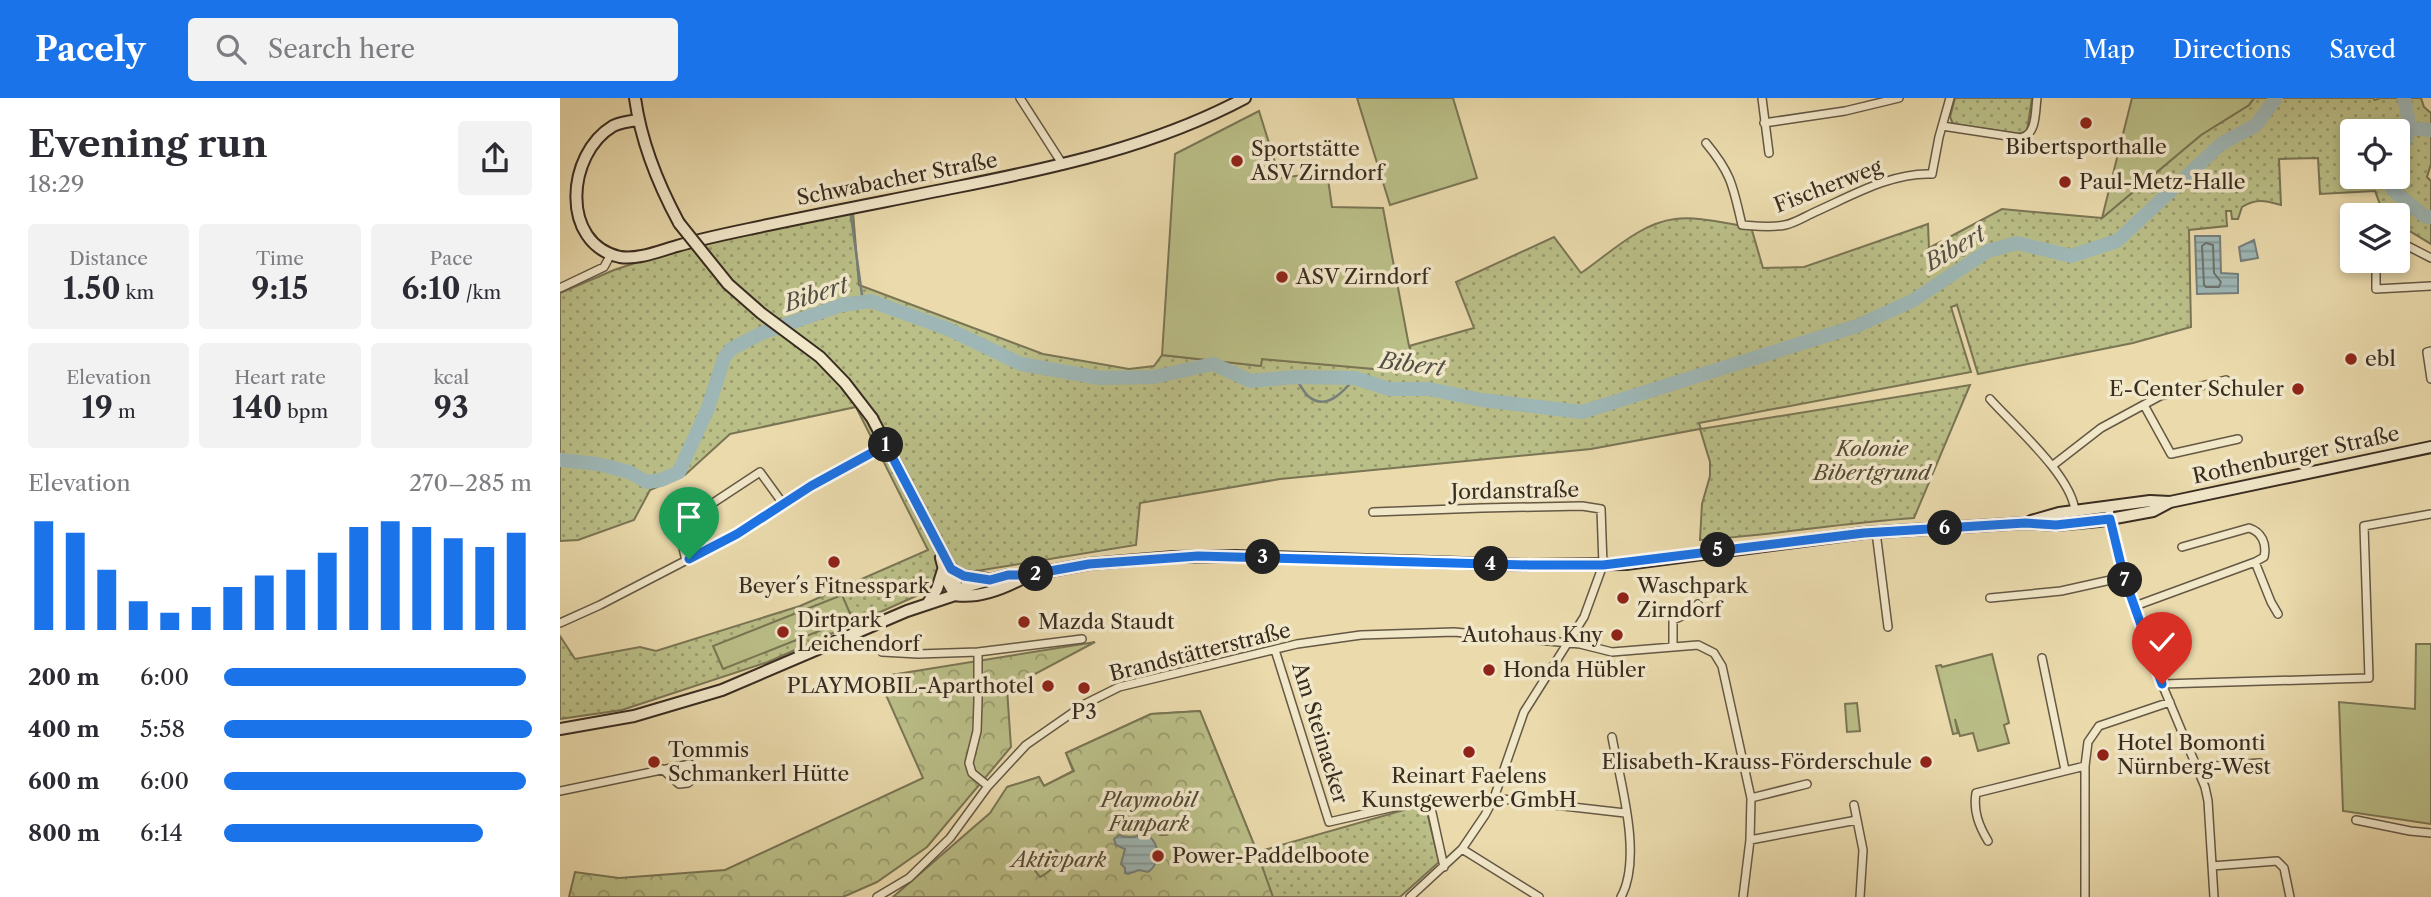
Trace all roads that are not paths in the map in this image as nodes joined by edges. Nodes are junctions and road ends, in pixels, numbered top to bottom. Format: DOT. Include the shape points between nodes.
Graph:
graph roads {
  1 [pos="635,98"];
  2 [pos="1020,98"];
  3 [pos="1245,98"];
  4 [pos="1762,98"];
  5 [pos="1899,98"];
  6 [pos="1950,98"];
  7 [pos="2038,98"];
  8 [pos="639,120"];
  9 [pos="1765,123"];
  10 [pos="1942,126"];
  11 [pos="1706,143"];
  12 [pos="1769,153"];
  13 [pos="1063,165"];
  14 [pos="2410,247"];
  15 [pos="611,254"];
  16 [pos="2431,258"];
  17 [pos="2376,273"];
  18 [pos="2431,286"];
  19 [pos="560,288"];
  20 [pos="2429,352"];
  21 [pos="2431,379"];
  22 [pos="2227,380"];
  23 [pos="1990,399"];
  24 [pos="2144,405"];
  25 [pos="2238,439"];
  26 [pos="886,445"];
  27 [pos="2431,447"];
  28 [pos="2052,466"];
  29 [pos="678,501"];
  30 [pos="2169,502"];
  31 [pos="784,505"];
  32 [pos="2109,507"];
  33 [pos="2075,511"];
  34 [pos="1373,512"];
  35 [pos="2431,514"];
  36 [pos="2110,519"];
  37 [pos="2025,523"];
  38 [pos="2076,523"];
  39 [pos="678,526"];
  40 [pos="1876,532"];
  41 [pos="2182,547"];
  42 [pos="686,561"];
  43 [pos="2255,562"];
  44 [pos="1603,565"];
  45 [pos="947,570"];
  46 [pos="1028,575"];
  47 [pos="2124,577"];
  48 [pos="990,580"];
  49 [pos="955,595"];
  50 [pos="1990,598"];
  51 [pos="928,603"];
  52 [pos="1698,604"];
  53 [pos="2135,606"];
  54 [pos="2278,614"];
  55 [pos="560,622"];
  56 [pos="1888,627"];
  57 [pos="1082,639"];
  58 [pos="1570,643"];
  59 [pos="1673,645"];
  60 [pos="1275,650"];
  61 [pos="882,652"];
  62 [pos="978,652"];
  63 [pos="2042,658"];
  64 [pos="2162,684"];
  65 [pos="2170,702"];
  66 [pos="560,729"];
  67 [pos="1612,737"];
  68 [pos="2260,763"];
  69 [pos="2085,766"];
  70 [pos="2198,767"];
  71 [pos="662,769"];
  72 [pos="2065,770"];
  73 [pos="1807,784"];
  74 [pos="988,786"];
  75 [pos="560,791"];
  76 [pos="1494,798"];
  77 [pos="1751,798"];
  78 [pos="1854,805"];
  79 [pos="1625,813"];
  80 [pos="1857,820"];
  81 [pos="2356,820"];
  82 [pos="2431,833"];
  83 [pos="1750,840"];
  84 [pos="1988,841"];
  85 [pos="1462,849"];
  86 [pos="2212,866"];
  87 [pos="1444,867"];
  88 [pos="877,897"];
  89 [pos="1410,897"];
  90 [pos="1539,897"];
  91 [pos="1620,897"];
  92 [pos="1744,897"];
  93 [pos="1860,897"];
  94 [pos="2085,897"];
  95 [pos="2214,897"];
  96 [pos="2290,897"];
  1 -- 8 [label="main road"];
  2 -- 13 [label="street"];
  3 -- 13 [label="main road, Schwabacher Straße" via="1170,133"];
  4 -- 9 [label="street"];
  5 -- 9 [label="street"];
  6 -- 10 [label="street"];
  7 -- 10 [label="street" via="2028,136"];
  8 -- 15 [label="main road" via="613,126 599,137 578,173 575,206 582,225 596,245"];
  8 -- 26 [label="main road, bridge" via="656,177 679,223 728,284 820,357 845,383"];
  9 -- 12 [label="street"];
  10 -- 11 [label="street, Fischerweg" via="1932,174 1896,179 1787,225 1768,227 1742,225 1731,178"];
  13 -- 15 [label="main road, Schwabacher Straße" via="738,231 639,256"];
  14 -- 16 [label="street"];
  15 -- 19 [label="street" via="604,267"];
  17 -- 18 [label="street" via="2376,289"];
  20 -- 21 [label="street"];
  22 -- 24 [label="street"];
  23 -- 28 [label="street"];
  24 -- 25 [label="street" via="2171,454"];
  24 -- 28 [label="street" via="2101,428"];
  26 -- 31 [label="street"];
  26 -- 45 [label="main road"];
  27 -- 30 [label="main road, Rothenburger Straße"];
  28 -- 33 [label="street" via="2074,499"];
  29 -- 39 [label="street"];
  30 -- 32 [label="main road, Rothenburger Straße"];
  30 -- 36 [label="main road, Rothenburger Straße"];
  31 -- 39 [label="street" via="760,472"];
  31 -- 42 [label="street"];
  32 -- 33 [label="main road, Rothenburger Straße"];
  32 -- 36 [label="street"];
  33 -- 37 [label="main road, Rothenburger Straße"];
  33 -- 38 [label="street"];
  34 -- 44 [label="street, Jordanstraße" via="1601,509"];
  35 -- 64 [label="street" via="2364,526 2369,678"];
  36 -- 38 [label="main road, Rothenburger Straße"];
  36 -- 47 [label="street"];
  37 -- 38 [label="main road, Rothenburger Straße"];
  37 -- 40 [label="main road, Rothenburger Straße"];
  39 -- 42 [label="street"];
  40 -- 44 [label="main road, Rothenburger Straße"];
  40 -- 56 [label="street"];
  41 -- 43 [label="street" via="2249,528 2257,531 2266,550"];
  42 -- 55 [label="street"];
  43 -- 53 [label="street"];
  43 -- 54 [label="street"];
  44 -- 46 [label="main road, Rothenburger Straße" via="1174,557"];
  44 -- 58 [label="street"];
  45 -- 48 [label="main road"];
  45 -- 49 [label="main road"];
  45 -- 51 [label="main road"];
  46 -- 48 [label="main road, Rothenburger Straße"];
  46 -- 49 [label="main road, Rothenburger Straße" via="978,594"];
  47 -- 50 [label="street" via="2062,591"];
  47 -- 53 [label="street"];
  48 -- 49 [label="main road, Rothenburger Straße"];
  49 -- 51 [label="main road, Rothenburger Straße"];
  51 -- 66 [label="main road, Rothenburger Straße" via="722,690 634,716"];
  52 -- 59 [label="street" via="1673,620"];
  53 -- 64 [label="street"];
  57 -- 62 [label="street"];
  58 -- 59 [label="street, Brandstätterstraße" via="1622,653"];
  58 -- 60 [label="street, Brandstätterstraße" via="1455,632 1361,635"];
  58 -- 76 [label="street" via="1524,712"];
  59 -- 77 [label="street, Brandstätterstraße" via="1707,648 1721,662"];
  60 -- 74 [label="street, Brandstätterstraße" via="1119,687 1085,704 1026,745"];
  60 -- 87 [label="street, Am Steinacker" via="1329,822 1429,799"];
  61 -- 62 [label="street"];
  62 -- 74 [label="street" via="977,732 970,763 971,773"];
  63 -- 72 [label="street"];
  64 -- 65 [label="street"];
  65 -- 69 [label="street" via="2099,726 2088,742"];
  65 -- 70 [label="street"];
  67 -- 79 [label="street"];
  68 -- 70 [label="street"];
  69 -- 72 [label="street"];
  69 -- 94 [label="street"];
  70 -- 86 [label="street" via="2208,801"];
  71 -- 75 [label="street"];
  72 -- 84 [label="street" via="1976,793 1978,825"];
  73 -- 77 [label="street"];
  74 -- 88 [label="street, Brandstätterstraße" via="950,838 909,878"];
  76 -- 79 [label="street"];
  76 -- 85 [label="street"];
  77 -- 83 [label="street, Brandstätterstraße"];
  78 -- 80 [label="street"];
  79 -- 91 [label="street" via="1630,868"];
  80 -- 83 [label="street"];
  80 -- 93 [label="street" via="1863,850"];
  81 -- 82 [label="street"];
  83 -- 92 [label="street, Brandstätterstraße"];
  85 -- 87 [label="street"];
  85 -- 90 [label="street"];
  86 -- 95 [label="street"];
  86 -- 96 [label="street" via="2277,861 2284,868"];
  87 -- 89 [label="street"];
}
